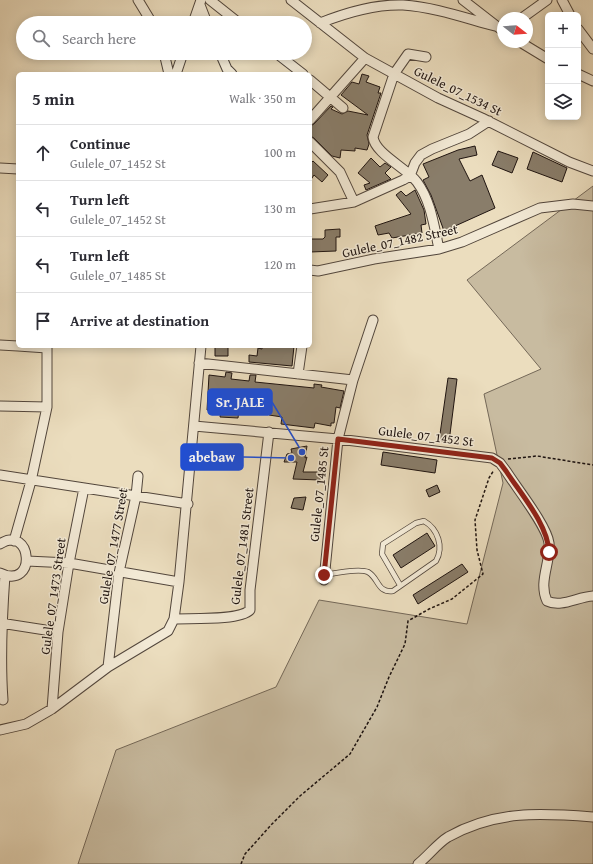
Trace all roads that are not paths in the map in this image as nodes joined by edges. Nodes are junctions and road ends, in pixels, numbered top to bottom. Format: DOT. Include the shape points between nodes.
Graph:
graph roads {
  1 [pos="138,0"];
  2 [pos="210,0"];
  3 [pos="291,0"];
  4 [pos="463,0"];
  5 [pos="547,0"];
  6 [pos="562,0"];
  7 [pos="200,2"];
  8 [pos="530,12"];
  9 [pos="568,12"];
  10 [pos="148,16"];
  11 [pos="196,16"];
  12 [pos="205,16"];
  13 [pos="230,16"];
  14 [pos="311,16"];
  15 [pos="312,17"];
  16 [pos="320,23"];
  17 [pos="497,26"];
  18 [pos="497,27"];
  19 [pos="581,33"];
  20 [pos="530,48"];
  21 [pos="593,49"];
  22 [pos="545,56"];
  23 [pos="426,57"];
  24 [pos="365,58"];
  25 [pos="166,60"];
  26 [pos="181,60"];
  27 [pos="223,60"];
  28 [pos="285,60"];
  29 [pos="169,72"];
  30 [pos="177,72"];
  31 [pos="230,72"];
  32 [pos="300,72"];
  33 [pos="394,74"];
  34 [pos="581,75"];
  35 [pos="593,81"];
  36 [pos="312,82"];
  37 [pos="331,96"];
  38 [pos="343,108"];
  39 [pos="312,118"];
  40 [pos="489,121"];
  41 [pos="312,144"];
  42 [pos="0,168"];
  43 [pos="16,170"];
  44 [pos="593,171"];
  45 [pos="410,176"];
  46 [pos="354,202"];
  47 [pos="593,206"];
  48 [pos="312,209"];
  49 [pos="439,249"];
  50 [pos="312,270"];
  51 [pos="372,320"];
  52 [pos="0,345"];
  53 [pos="16,346"];
  54 [pos="47,348"];
  55 [pos="201,348"];
  56 [pos="302,348"];
  57 [pos="199,363"];
  58 [pos="298,374"];
  59 [pos="353,380"];
  60 [pos="0,406"];
  61 [pos="47,407"];
  62 [pos="194,426"];
  63 [pos="269,432"];
  64 [pos="338,439"];
  65 [pos="0,475"];
  66 [pos="138,476"];
  67 [pos="31,481"];
  68 [pos="84,488"];
  69 [pos="136,496"];
  70 [pos="188,504"];
  71 [pos="14,541"];
  72 [pos="0,544"];
  73 [pos="27,561"];
  74 [pos="69,564"];
  75 [pos="119,572"];
  76 [pos="2,574"];
  77 [pos="324,577"];
  78 [pos="179,582"];
  79 [pos="400,586"];
  80 [pos="593,596"];
  81 [pos="174,619"];
  82 [pos="1,623"];
  83 [pos="58,632"];
  84 [pos="108,667"];
  85 [pos="3,700"];
  86 [pos="52,709"];
  87 [pos="0,730"];
  88 [pos="593,817"];
  89 [pos="418,864"];
  1 -- 10 [label="street"];
  2 -- 13 [label="street"];
  3 -- 14 [label="street, Gulele_07_1534 St"];
  4 -- 17 [label="street"];
  5 -- 8 [label="street"];
  6 -- 9 [label="street"];
  7 -- 11 [label="street"];
  7 -- 12 [label="street"];
  15 -- 16 [label="street, Gulele_07_1534 St"];
  16 -- 18 [label="street" via="369,8 403,5 440,11"];
  16 -- 24 [label="street, Gulele_07_1534 St"];
  19 -- 21 [label="street"];
  20 -- 22 [label="street"];
  23 -- 33 [label="street" via="408,54"];
  24 -- 33 [label="street, Gulele_07_1534 St"];
  24 -- 37 [label="street"];
  25 -- 29 [label="street"];
  26 -- 30 [label="street"];
  27 -- 31 [label="street"];
  28 -- 32 [label="street"];
  33 -- 40 [label="street, Gulele_07_1534 St" via="438,98"];
  33 -- 45 [label="street" via="373,137 376,147"];
  34 -- 35 [label="street"];
  36 -- 37 [label="street"];
  37 -- 38 [label="street"];
  37 -- 39 [label="street"];
  40 -- 44 [label="street, Gulele_07_1534 St" via="569,162"];
  40 -- 45 [label="street" via="469,134 421,155"];
  41 -- 46 [label="street" via="340,172"];
  42 -- 43 [label="street"];
  45 -- 46 [label="street"];
  45 -- 49 [label="street" via="423,192 432,213"];
  46 -- 48 [label="street"];
  47 -- 49 [label="street, Gulele_07_1482 Street" via="573,204 540,208 494,230"];
  49 -- 50 [label="street, Gulele_07_1482 Street"];
  51 -- 59 [label="street, Gulele_07_1485 St"];
  52 -- 53 [label="street"];
  54 -- 61 [label="street"];
  55 -- 57 [label="street"];
  56 -- 58 [label="street"];
  57 -- 58 [label="street"];
  57 -- 62 [label="street"];
  58 -- 59 [label="street"];
  59 -- 64 [label="street, Gulele_07_1485 St"];
  60 -- 61 [label="street"];
  61 -- 67 [label="street"];
  62 -- 63 [label="street, Gulele_07_1452 St"];
  62 -- 70 [label="street"];
  63 -- 64 [label="street, Gulele_07_1452 St"];
  63 -- 81 [label="street, Gulele_07_1481 Street" via="250,610 236,616"];
  64 -- 77 [label="street, Gulele_07_1485 St"];
  64 -- 80 [label="street, Gulele_07_1452 St" via="485,456 500,463 544,529 549,541 543,587 547,601 560,604"];
  65 -- 67 [label="street"];
  66 -- 69 [label="street, Gulele_07_1477 Street"];
  67 -- 68 [label="street"];
  67 -- 71 [label="street"];
  68 -- 69 [label="street"];
  68 -- 74 [label="street, Gulele_07_1473 Street"];
  69 -- 70 [label="street"];
  69 -- 75 [label="street, Gulele_07_1477 Street"];
  70 -- 78 [label="street"];
  71 -- 72 [label="street" via="8,540"];
  71 -- 73 [label="street" via="24,546"];
  73 -- 74 [label="street"];
  73 -- 76 [label="street" via="21,572 11,576"];
  74 -- 75 [label="street"];
  74 -- 83 [label="street, Gulele_07_1473 Street"];
  75 -- 78 [label="street"];
  75 -- 84 [label="street, Gulele_07_1477 Street"];
  76 -- 82 [label="street"];
  77 -- 79 [label="lane" via="359,570 367,571 380,589 387,592"];
  78 -- 81 [label="street"];
  79 -- 79 [label="lane" via="436,561 440,554 438,538 432,526 424,520 383,544 382,554"];
  81 -- 84 [label="street" via="168,631"];
  82 -- 83 [label="street"];
  82 -- 85 [label="street"];
  83 -- 86 [label="street, Gulele_07_1473 Street"];
  84 -- 86 [label="street"];
  86 -- 87 [label="street" via="26,724"];
  88 -- 89 [label="street" via="518,814 488,821 448,838"];
}
